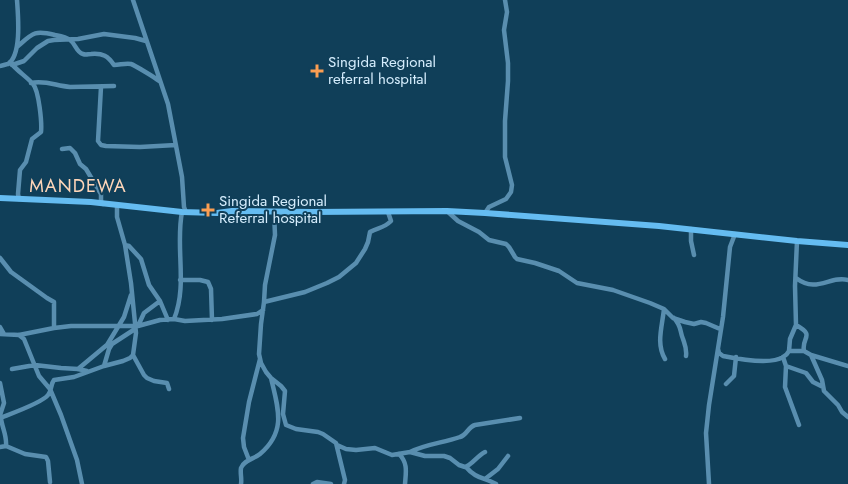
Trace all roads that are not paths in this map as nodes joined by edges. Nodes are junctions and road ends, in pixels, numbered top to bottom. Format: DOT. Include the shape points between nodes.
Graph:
graph roads {
  1 [pos="17,0"];
  2 [pos="133,0"];
  3 [pos="505,0"];
  4 [pos="69,39"];
  5 [pos="146,41"];
  6 [pos="17,47"];
  7 [pos="11,63"];
  8 [pos="0,66"];
  9 [pos="31,83"];
  10 [pos="162,84"];
  11 [pos="114,86"];
  12 [pos="101,87"];
  13 [pos="176,145"];
  14 [pos="62,149"];
  15 [pos="0,198"];
  16 [pos="19,199"];
  17 [pos="103,204"];
  18 [pos="118,206"];
  19 [pos="447,211"];
  20 [pos="184,212"];
  21 [pos="274,212"];
  22 [pos="388,212"];
  23 [pos="485,212"];
  24 [pos="691,229"];
  25 [pos="735,234"];
  26 [pos="797,241"];
  27 [pos="125,245"];
  28 [pos="848,245"];
  29 [pos="694,255"];
  30 [pos="0,258"];
  31 [pos="796,278"];
  32 [pos="180,280"];
  33 [pos="848,280"];
  34 [pos="132,294"];
  35 [pos="160,301"];
  36 [pos="264,302"];
  37 [pos="664,309"];
  38 [pos="263,310"];
  39 [pos="254,314"];
  40 [pos="262,318"];
  41 [pos="674,318"];
  42 [pos="174,319"];
  43 [pos="168,320"];
  44 [pos="212,320"];
  45 [pos="796,325"];
  46 [pos="118,326"];
  47 [pos="0,327"];
  48 [pos="136,327"];
  49 [pos="54,328"];
  50 [pos="720,329"];
  51 [pos="2,334"];
  52 [pos="19,335"];
  53 [pos="116,342"];
  54 [pos="107,345"];
  55 [pos="718,349"];
  56 [pos="789,351"];
  57 [pos="804,351"];
  58 [pos="133,355"];
  59 [pos="811,355"];
  60 [pos="686,356"];
  61 [pos="736,357"];
  62 [pos="783,357"];
  63 [pos="260,359"];
  64 [pos="665,359"];
  65 [pos="35,365"];
  66 [pos="104,366"];
  67 [pos="786,366"];
  68 [pos="848,366"];
  69 [pos="12,369"];
  70 [pos="78,369"];
  71 [pos="88,371"];
  72 [pos="271,378"];
  73 [pos="0,383"];
  74 [pos="726,384"];
  75 [pos="823,387"];
  76 [pos="50,389"];
  77 [pos="169,389"];
  78 [pos="0,417"];
  79 [pos="848,417"];
  80 [pos="520,418"];
  81 [pos="799,426"];
  82 [pos="337,445"];
  83 [pos="0,446"];
  84 [pos="6,446"];
  85 [pos="410,452"];
  86 [pos="485,452"];
  87 [pos="399,454"];
  88 [pos="508,456"];
  89 [pos="249,460"];
  90 [pos="466,467"];
  91 [pos="485,479"];
  92 [pos="50,482"];
  93 [pos="345,482"];
  94 [pos="82,484"];
  95 [pos="241,484"];
  96 [pos="313,484"];
  97 [pos="331,484"];
  98 [pos="349,484"];
  99 [pos="405,484"];
  100 [pos="496,484"];
  101 [pos="709,484"];
  1 -- 6 [label="street"];
  2 -- 5 [label="street"];
  3 -- 23 [label="street" via="508,81 505,157 512,185 506,198"];
  4 -- 5 [label="street" via="104,34"];
  4 -- 6 [label="street" via="36,32"];
  4 -- 7 [label="street" via="48,41 24,61"];
  4 -- 10 [label="street" via="81,53 103,55 114,65 134,65"];
  5 -- 10 [label="street"];
  6 -- 7 [label="street"];
  7 -- 8 [label="street"];
  7 -- 9 [label="street"];
  9 -- 12 [label="street"];
  9 -- 16 [label="street" via="37,93 41,129 32,139 26,162 21,168"];
  10 -- 13 [label="street"];
  11 -- 12 [label="street"];
  12 -- 13 [label="street" via="100,145"];
  13 -- 20 [label="street"];
  14 -- 17 [label="street" via="74,151 78,162 102,194"];
  15 -- 16 [label="main road"];
  16 -- 17 [label="main road"];
  17 -- 18 [label="main road"];
  18 -- 20 [label="main road"];
  18 -- 27 [label="street" via="117,217"];
  19 -- 22 [label="main road"];
  19 -- 23 [label="main road"];
  19 -- 37 [label="street" via="489,240 506,244 517,259"];
  20 -- 21 [label="main road"];
  20 -- 32 [label="street" via="180,225"];
  21 -- 22 [label="main road"];
  21 -- 36 [label="street" via="274,238"];
  22 -- 36 [label="street" via="391,221 370,232 365,249 348,270 305,292"];
  23 -- 24 [label="main road"];
  24 -- 25 [label="main road"];
  24 -- 29 [label="street"];
  25 -- 26 [label="main road"];
  25 -- 50 [label="street" via="730,247"];
  26 -- 28 [label="main road"];
  26 -- 31 [label="street"];
  27 -- 34 [label="street"];
  27 -- 35 [label="street" via="141,259 149,285"];
  30 -- 49 [label="street" via="11,272 54,301"];
  31 -- 33 [label="street" via="812,285"];
  31 -- 45 [label="street"];
  32 -- 42 [label="street"];
  32 -- 44 [label="street" via="208,282"];
  34 -- 46 [label="street"];
  34 -- 48 [label="street"];
  35 -- 43 [label="street"];
  35 -- 48 [label="street" via="144,313"];
  36 -- 38 [label="street"];
  37 -- 41 [label="street"];
  37 -- 64 [label="street" via="660,342"];
  38 -- 39 [label="street"];
  38 -- 40 [label="street"];
  39 -- 40 [label="street"];
  39 -- 44 [label="street"];
  40 -- 63 [label="street"];
  41 -- 50 [label="street" via="694,324 703,322"];
  41 -- 60 [label="street" via="686,345"];
  42 -- 43 [label="street"];
  42 -- 44 [label="street"];
  43 -- 48 [label="street"];
  45 -- 56 [label="street"];
  45 -- 57 [label="street" via="806,333"];
  46 -- 48 [label="street"];
  46 -- 49 [label="street"];
  46 -- 54 [label="street"];
  47 -- 51 [label="street"];
  48 -- 53 [label="street"];
  48 -- 58 [label="street"];
  49 -- 52 [label="street"];
  50 -- 55 [label="street"];
  51 -- 52 [label="street"];
  52 -- 65 [label="street" via="24,339"];
  53 -- 54 [label="street"];
  53 -- 66 [label="street" via="109,348"];
  54 -- 70 [label="street"];
  55 -- 61 [label="street" via="723,356"];
  55 -- 101 [label="street" via="706,433"];
  56 -- 57 [label="street"];
  56 -- 62 [label="street"];
  57 -- 59 [label="street"];
  58 -- 66 [label="street"];
  58 -- 77 [label="street" via="145,376 167,383"];
  59 -- 68 [label="street"];
  59 -- 75 [label="street"];
  61 -- 62 [label="street" via="765,361"];
  61 -- 74 [label="street" via="734,376"];
  62 -- 67 [label="street"];
  63 -- 72 [label="street"];
  63 -- 89 [label="street" via="243,438"];
  65 -- 69 [label="street"];
  65 -- 70 [label="street"];
  65 -- 76 [label="street"];
  66 -- 71 [label="street"];
  67 -- 75 [label="street" via="806,373"];
  67 -- 81 [label="street" via="785,387"];
  70 -- 71 [label="street"];
  71 -- 76 [label="street" via="54,380"];
  72 -- 82 [label="street" via="285,391 282,414 287,426 318,432"];
  72 -- 89 [label="street" via="278,409 277,432 263,451"];
  73 -- 78 [label="street" via="4,403"];
  75 -- 79 [label="street"];
  76 -- 78 [label="street" via="46,398"];
  76 -- 94 [label="street" via="78,460"];
  78 -- 84 [label="street"];
  80 -- 85 [label="street" via="475,424 462,436"];
  82 -- 87 [label="street" via="346,449 375,448 389,455"];
  82 -- 93 [label="street"];
  83 -- 84 [label="street"];
  84 -- 92 [label="street" via="25,454 46,457"];
  85 -- 87 [label="street"];
  85 -- 90 [label="street" via="424,456 448,456"];
  86 -- 90 [label="street"];
  87 -- 99 [label="street" via="406,465"];
  88 -- 91 [label="street"];
  89 -- 95 [label="street" via="241,469"];
  90 -- 91 [label="street"];
  91 -- 100 [label="street"];
  93 -- 98 [label="street"];
  96 -- 97 [label="street"];
}
